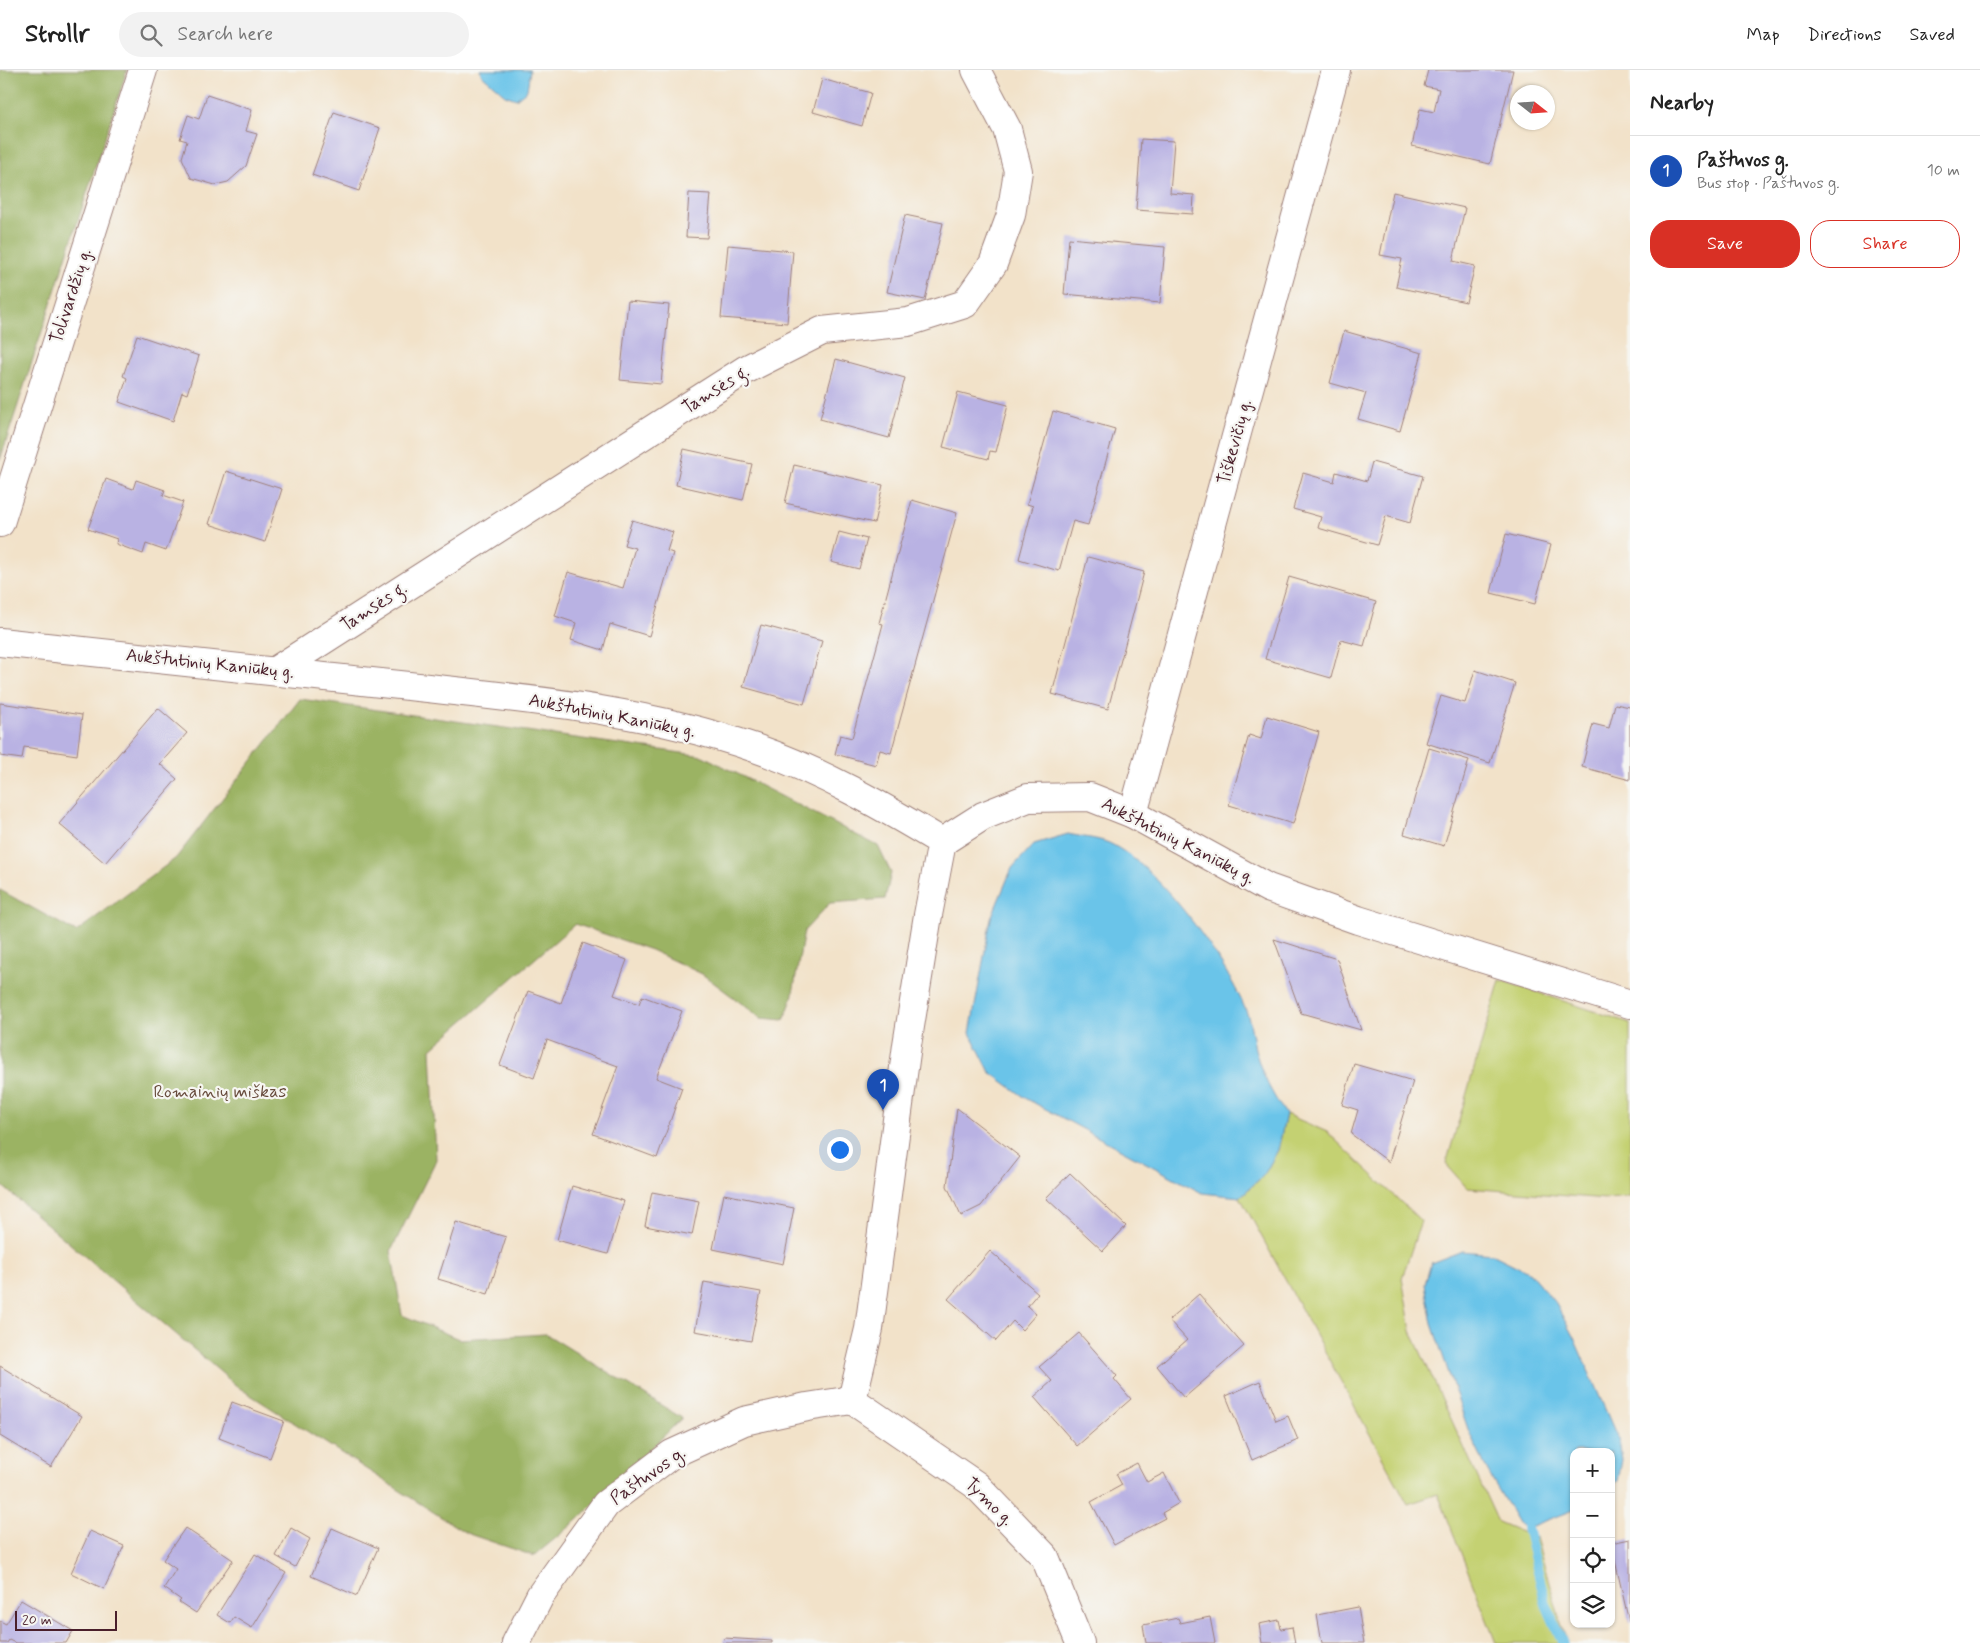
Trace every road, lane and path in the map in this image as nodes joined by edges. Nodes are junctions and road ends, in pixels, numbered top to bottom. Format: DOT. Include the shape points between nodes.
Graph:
graph roads {
  1 [pos="143,70"];
  2 [pos="976,70"];
  3 [pos="1336,70"];
  4 [pos="0,523"];
  5 [pos="0,642"];
  6 [pos="275,671"];
  7 [pos="1132,814"];
  8 [pos="942,842"];
  9 [pos="1630,1004"];
  10 [pos="852,1400"];
  11 [pos="516,1643"];
  12 [pos="1080,1643"];
  1 -- 4 [label="street, Tolivardžių g."];
  2 -- 6 [label="street, Tamsės g." via="1007,129 1018,171 1012,215 993,264 965,304 908,322 822,331 744,370"];
  3 -- 7 [label="street, Tiškevičių g."];
  5 -- 6 [label="street, Aukštutinių Kaniūkų g."];
  6 -- 8 [label="street, Aukštutinių Kaniūkų g." via="564,703 664,722 754,747 813,770"];
  7 -- 8 [label="street, Aukštutinių Kaniūkų g." via="1090,797 1028,798 983,816"];
  7 -- 9 [label="street, Aukštutinių Kaniūkų g." via="1268,888 1358,920"];
  8 -- 10 [label="street" via="907,1045 869,1329"];
  10 -- 11 [label="street, Paštuvos g." via="744,1422 672,1454 606,1504 540,1596"];
  10 -- 12 [label="street, Tymo g." via="976,1485 1038,1550 1045,1558"];
}
